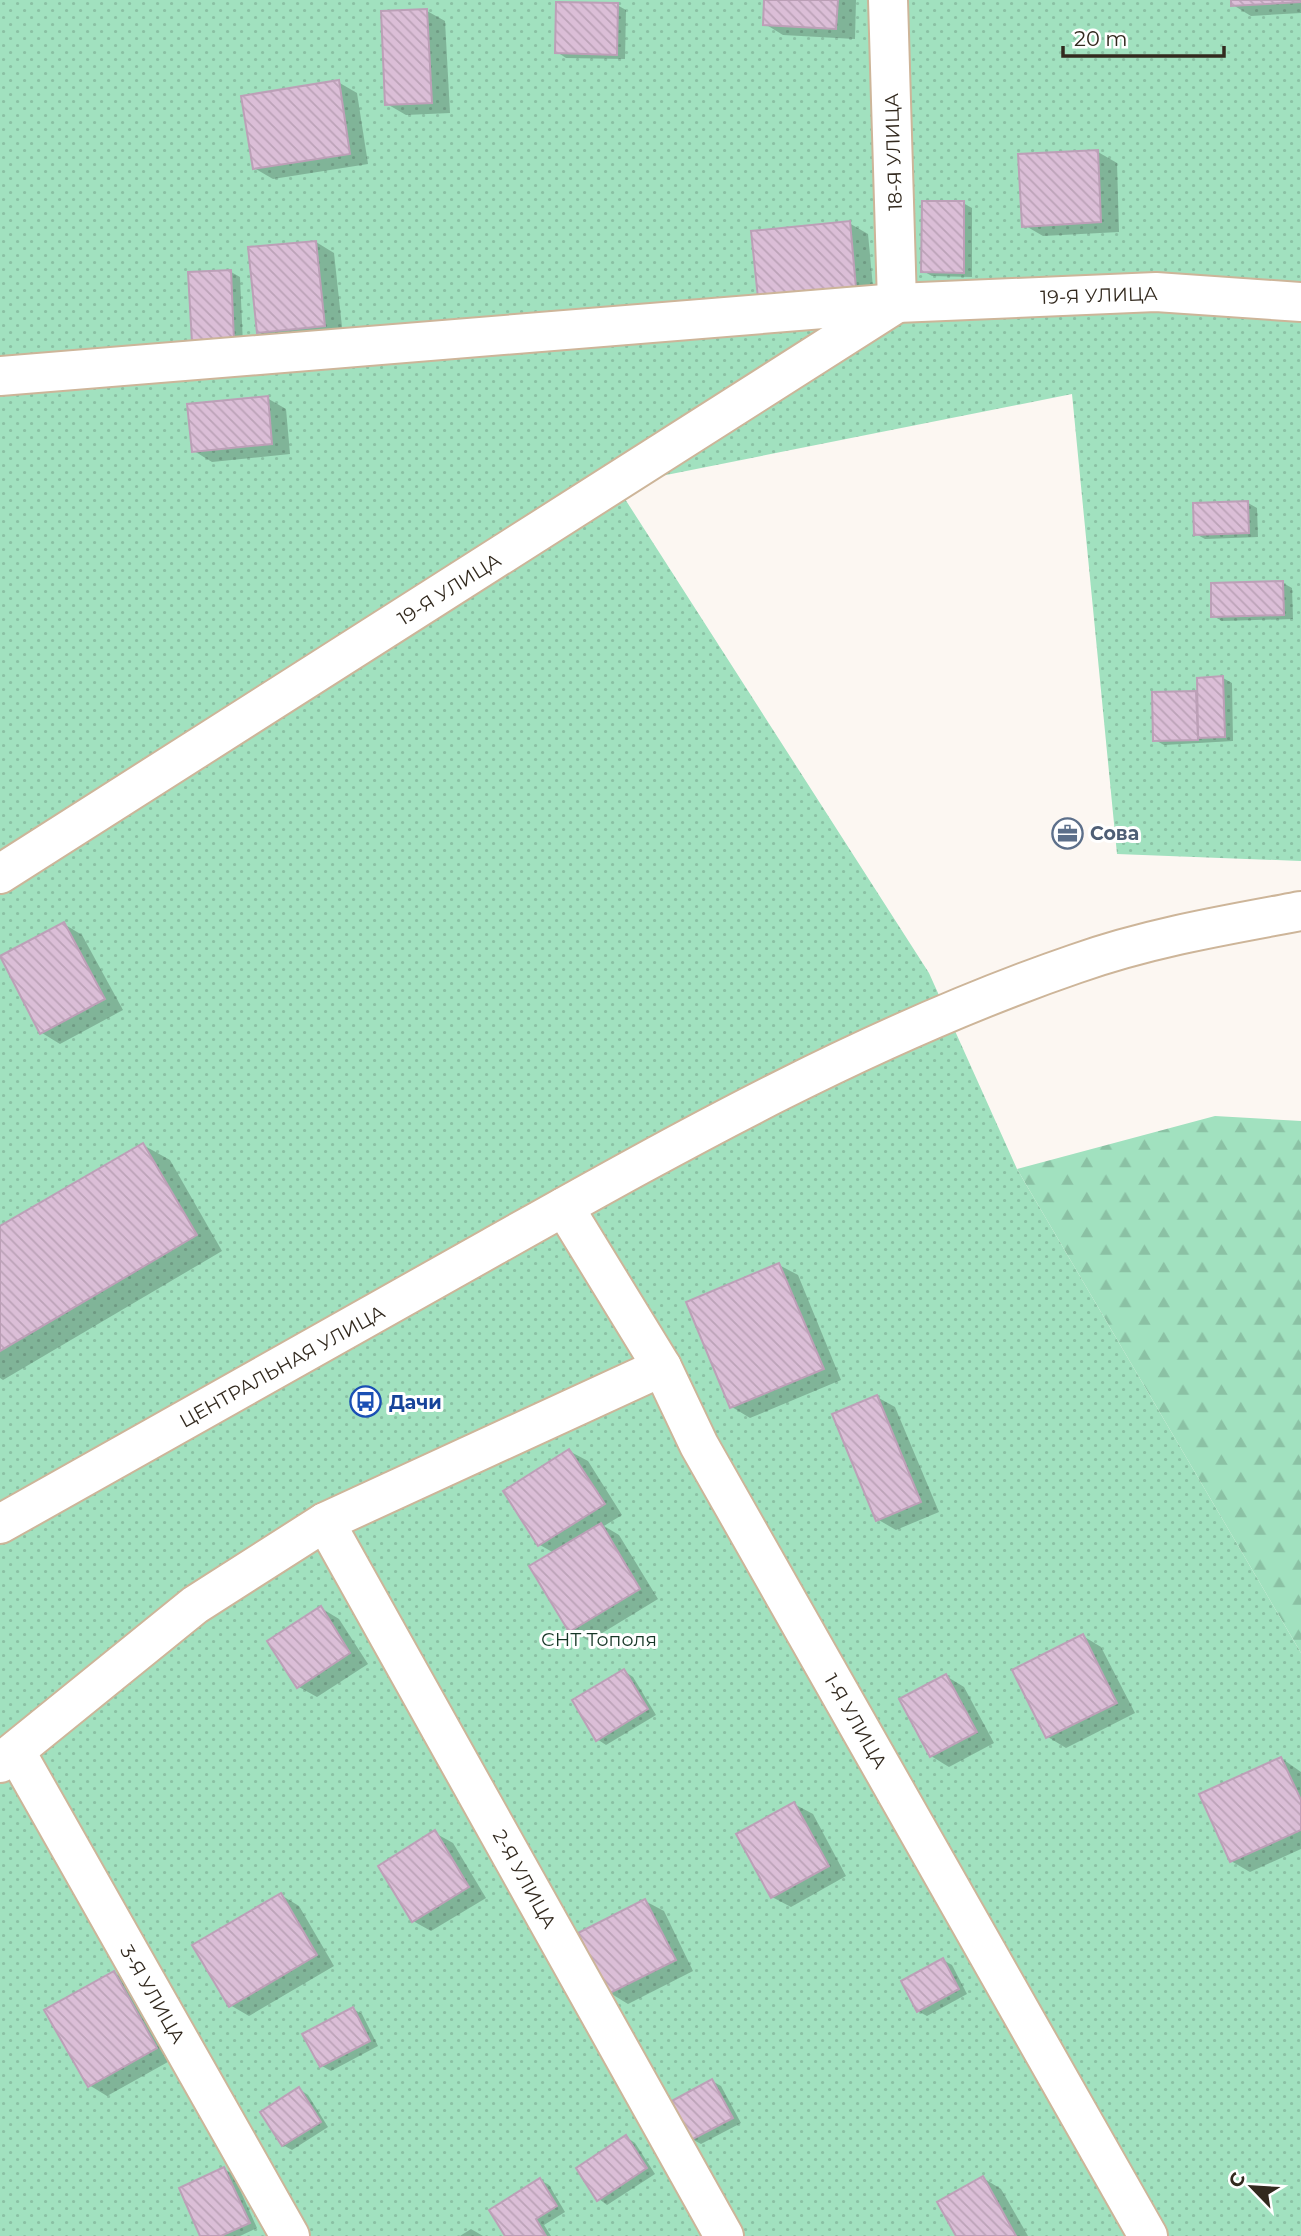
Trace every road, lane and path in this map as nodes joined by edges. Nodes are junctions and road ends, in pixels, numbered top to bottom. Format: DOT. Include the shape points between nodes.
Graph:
graph roads {
  1 [pos="888,0"];
  2 [pos="1301,302"];
  3 [pos="897,303"];
  4 [pos="0,376"];
  5 [pos="0,874"];
  6 [pos="1301,911"];
  7 [pos="564,1207"];
  8 [pos="662,1367"];
  9 [pos="325,1522"];
  10 [pos="0,1524"];
  11 [pos="8,1758"];
  12 [pos="290,2236"];
  13 [pos="724,2236"];
  14 [pos="1148,2236"];
  1 -- 3 [label="street, 18-Я УЛИЦА"];
  2 -- 3 [label="street, 19-Я УЛИЦА" via="1156,292"];
  3 -- 4 [label="street, 19-Я УЛИЦА"];
  3 -- 5 [label="street, 19-Я УЛИЦА"];
  6 -- 7 [label="street, ЦЕНТРАЛЬНАЯ УЛИЦА" via="1194,930 1076,963 960,1008 789,1086"];
  7 -- 8 [label="street, 1-Я УЛИЦА"];
  7 -- 10 [label="street, ЦЕНТРАЛЬНАЯ УЛИЦА"];
  8 -- 9 [label="street"];
  8 -- 14 [label="street, 1-Я УЛИЦА" via="706,1458"];
  9 -- 11 [label="street" via="195,1605"];
  9 -- 13 [label="street, 2-Я УЛИЦА"];
  11 -- 12 [label="street, 3-Я УЛИЦА"];
}
